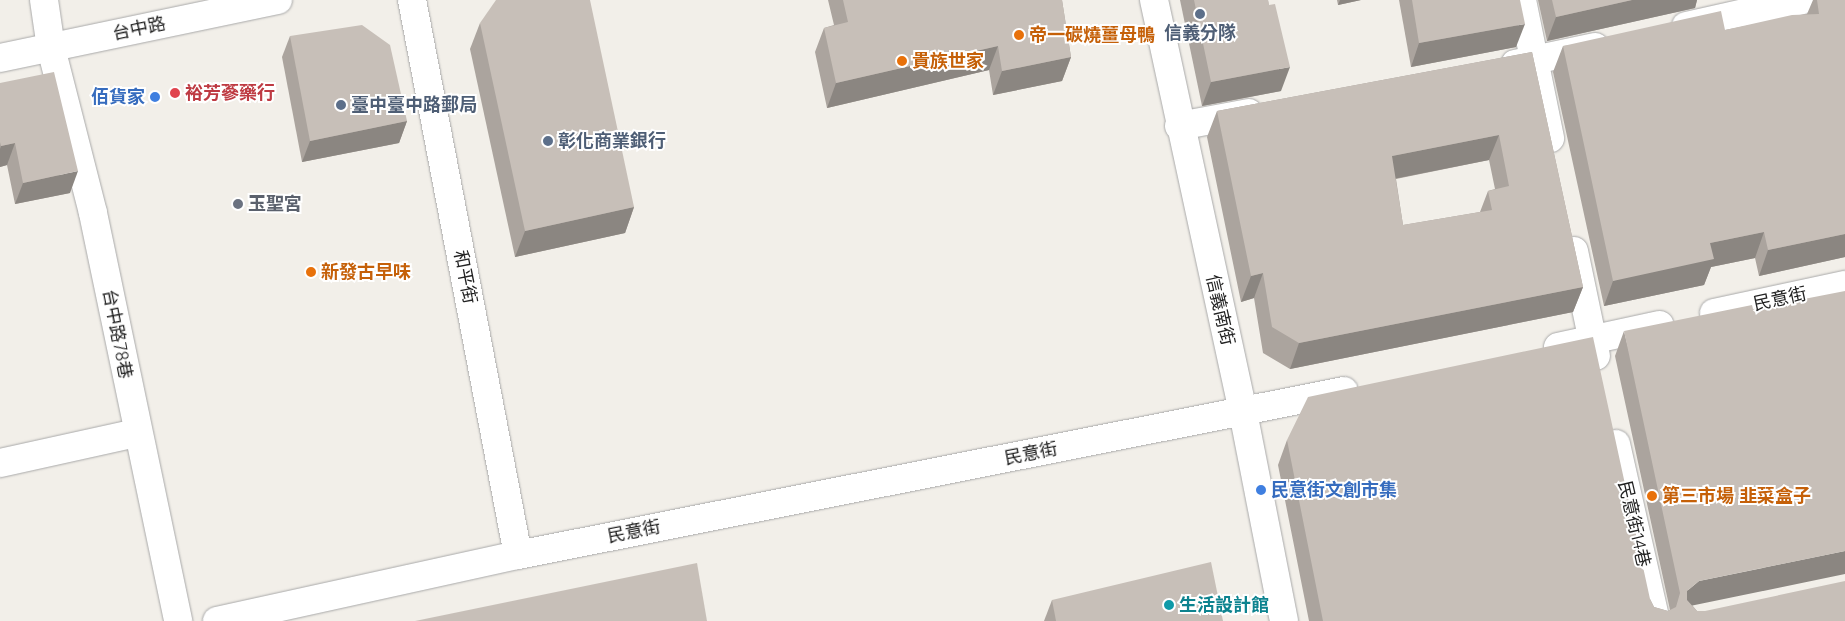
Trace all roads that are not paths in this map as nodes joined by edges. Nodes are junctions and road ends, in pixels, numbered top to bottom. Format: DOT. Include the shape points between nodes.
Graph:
graph roads {
  1 [pos="44,0"];
  2 [pos="278,0"];
  3 [pos="412,0"];
  4 [pos="1154,0"];
  5 [pos="1522,0"];
  6 [pos="1802,0"];
  7 [pos="1658,32"];
  8 [pos="1620,41"];
  9 [pos="51,48"];
  10 [pos="0,58"];
  11 [pos="1534,60"];
  12 [pos="1486,69"];
  13 [pos="1275,108"];
  14 [pos="1180,126"];
  15 [pos="1556,166"];
  16 [pos="1568,224"];
  17 [pos="1845,285"];
  18 [pos="1593,339"];
  19 [pos="1534,351"];
  20 [pos="1601,378"];
  21 [pos="1369,386"];
  22 [pos="1243,412"];
  23 [pos="1610,417"];
  24 [pos="137,433"];
  25 [pos="0,463"];
  26 [pos="518,555"];
  27 [pos="178,621"];
  28 [pos="216,621"];
  29 [pos="1284,621"];
  30 [pos="1656,621"];
  1 -- 9 [label="street, 台中路78巷"];
  2 -- 9 [label="street, 台中路"];
  3 -- 26 [label="street, 和平街"];
  4 -- 14 [label="street, 信義南街"];
  5 -- 11 [label="street"];
  6 -- 7 [label="street"];
  8 -- 11 [label="street"];
  9 -- 10 [label="street, 台中路"];
  9 -- 24 [label="street, 台中路78巷" via="93,214"];
  11 -- 12 [label="street"];
  11 -- 15 [label="street"];
  13 -- 14 [label="street"];
  14 -- 22 [label="street, 信義南街"];
  16 -- 18 [label="street"];
  17 -- 18 [label="street, 民意街"];
  18 -- 19 [label="street, 民意街"];
  18 -- 20 [label="street"];
  21 -- 22 [label="street, 民意街"];
  22 -- 26 [label="street, 民意街"];
  22 -- 29 [label="street, 信義南街"];
  23 -- 30 [label="street, 民意街14巷"];
  24 -- 25 [label="street"];
  24 -- 27 [label="street, 台中路78巷"];
  26 -- 28 [label="street, 民意街"];
}
